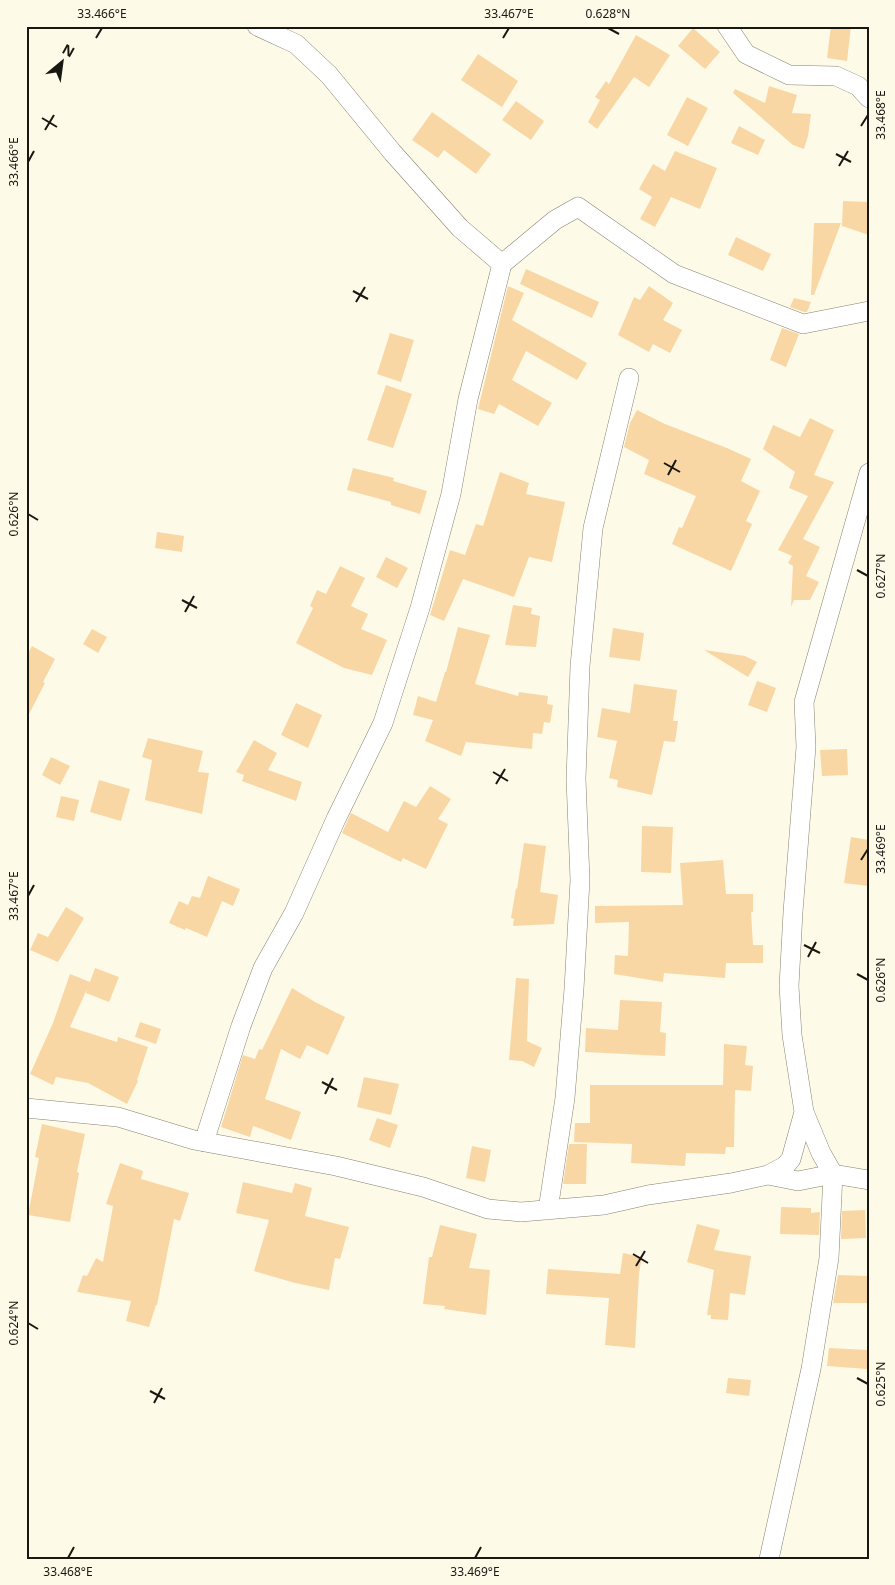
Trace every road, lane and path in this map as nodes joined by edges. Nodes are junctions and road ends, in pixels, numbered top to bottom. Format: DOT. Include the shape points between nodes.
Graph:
graph roads {
  1 [pos="258,26"];
  2 [pos="727,26"];
  3 [pos="869,98"];
  4 [pos="502,264"];
  5 [pos="869,311"];
  6 [pos="630,378"];
  7 [pos="869,473"];
  8 [pos="26,1108"];
  9 [pos="804,1112"];
  10 [pos="204,1142"];
  11 [pos="833,1174"];
  12 [pos="768,1175"];
  13 [pos="869,1180"];
  14 [pos="548,1210"];
  15 [pos="769,1559"];
  1 -- 4 [label="street" via="296,44 329,75 460,228"];
  2 -- 3 [label="street" via="746,54 788,75 836,76 858,86"];
  4 -- 5 [label="street" via="555,220 578,207 674,274 804,324"];
  4 -- 10 [label="street" via="468,399 451,494 420,608 383,723 294,913 263,968"];
  6 -- 14 [label="street" via="593,528 580,666 576,779 580,880 574,989 564,1098"];
  7 -- 9 [label="street" via="804,702 806,747 789,986 792,1035"];
  8 -- 10 [label="street" via="118,1117"];
  9 -- 11 [label="street"];
  9 -- 12 [label="street" via="792,1159"];
  10 -- 14 [label="street" via="336,1166 423,1188 488,1209"];
  11 -- 12 [label="street" via="798,1181"];
  11 -- 13 [label="street"];
  11 -- 15 [label="street" via="829,1258 811,1369"];
  12 -- 14 [label="street" via="604,1205"];
}
